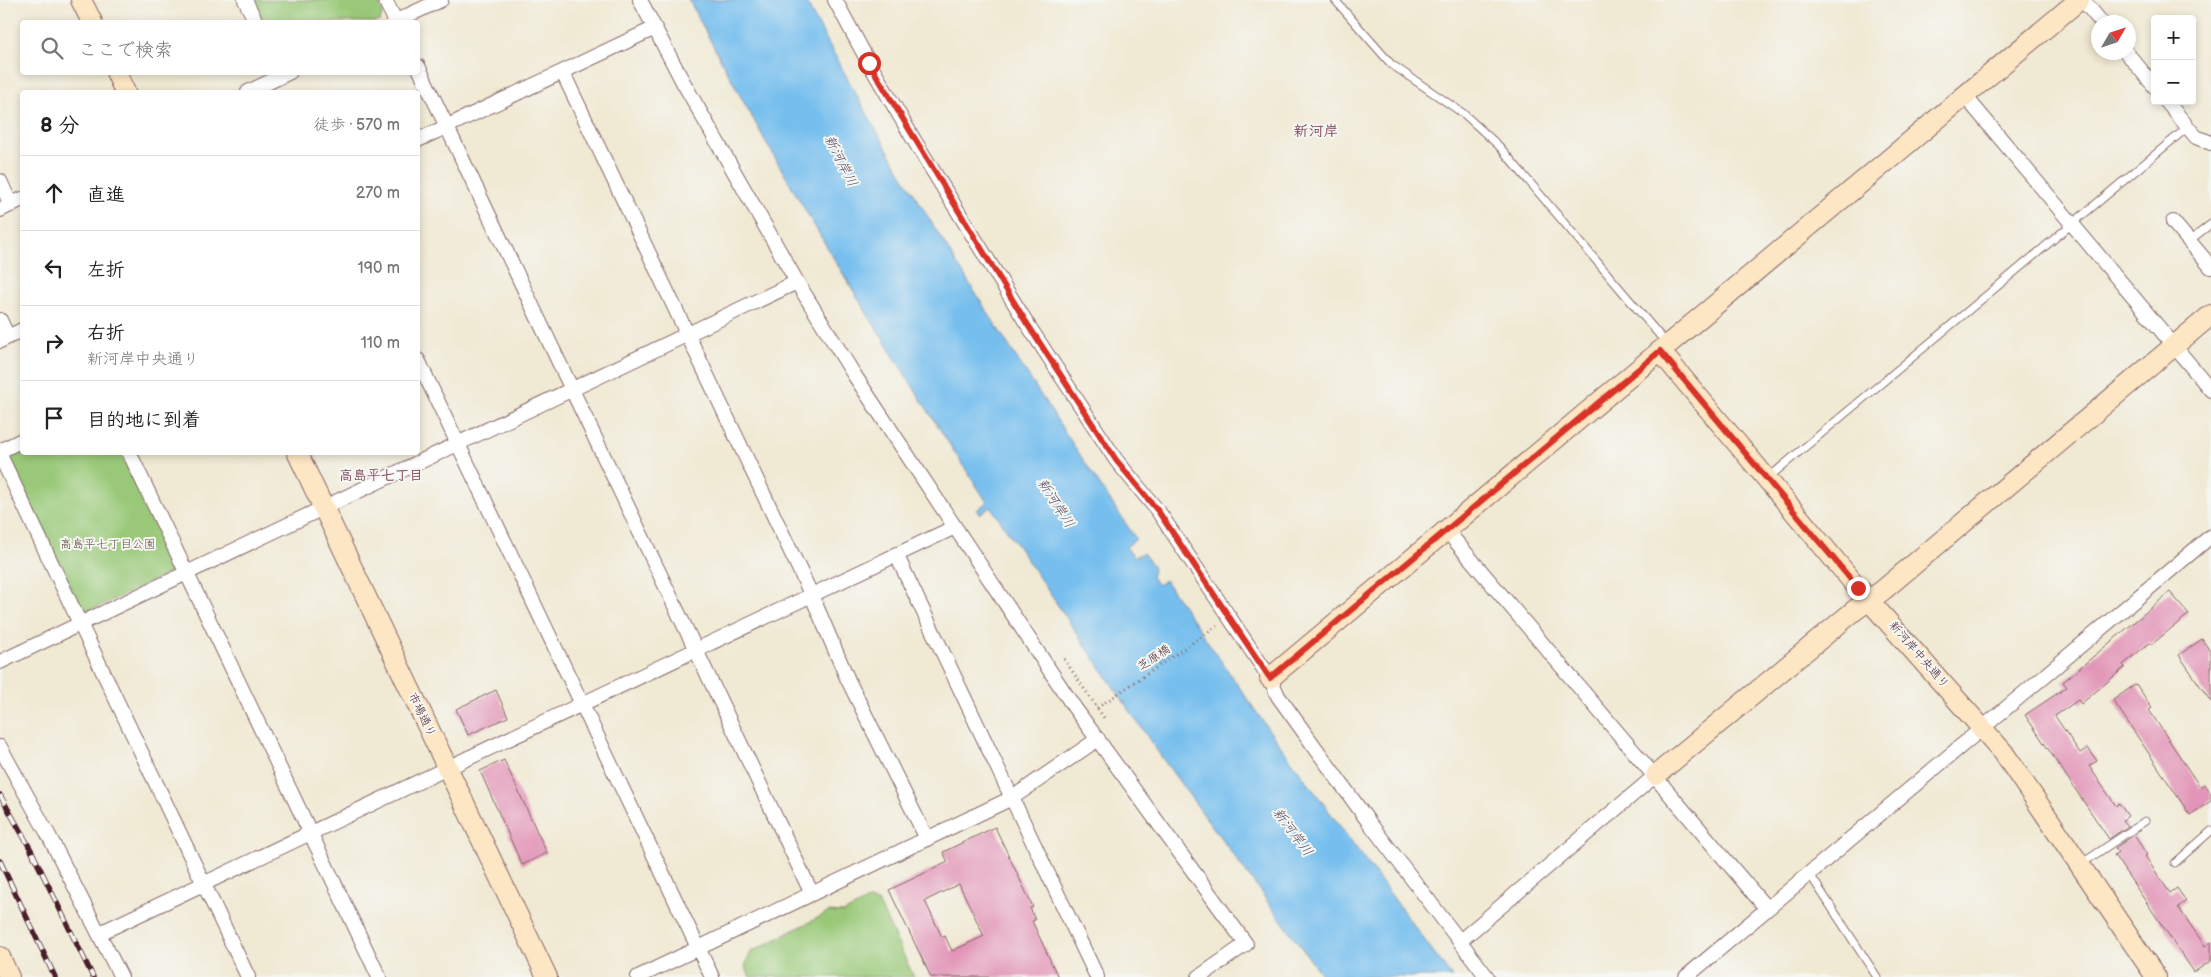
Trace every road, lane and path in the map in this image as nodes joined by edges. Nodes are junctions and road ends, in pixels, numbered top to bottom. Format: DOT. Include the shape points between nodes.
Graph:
graph roads {
  1 [pos="81,0"];
  2 [pos="245,0"];
  3 [pos="385,0"];
  4 [pos="441,0"];
  5 [pos="640,0"];
  6 [pos="835,0"];
  7 [pos="1335,0"];
  8 [pos="2079,0"];
  9 [pos="2083,0"];
  10 [pos="2095,15"];
  11 [pos="91,20"];
  12 [pos="255,20"];
  13 [pos="394,20"];
  14 [pos="399,20"];
  15 [pos="655,28"];
  16 [pos="2133,60"];
  17 [pos="420,70"];
  18 [pos="563,73"];
  19 [pos="117,75"];
  20 [pos="281,75"];
  21 [pos="2151,82"];
  22 [pos="124,90"];
  23 [pos="252,90"];
  24 [pos="1965,96"];
  25 [pos="2169,105"];
  26 [pos="447,126"];
  27 [pos="2188,127"];
  28 [pos="420,139"];
  29 [pos="2211,143"];
  30 [pos="0,181"];
  31 [pos="11,205"];
  32 [pos="2173,222"];
  33 [pos="2072,224"];
  34 [pos="2211,224"];
  35 [pos="2189,241"];
  36 [pos="2211,267"];
  37 [pos="797,282"];
  38 [pos="2211,315"];
  39 [pos="0,320"];
  40 [pos="20,331"];
  41 [pos="687,334"];
  42 [pos="4,339"];
  43 [pos="2174,346"];
  44 [pos="1664,348"];
  45 [pos="420,364"];
  46 [pos="571,390"];
  47 [pos="2211,390"];
  48 [pos="20,441"];
  49 [pos="457,444"];
  50 [pos="0,451"];
  51 [pos="0,455"];
  52 [pos="130,455"];
  53 [pos="298,455"];
  54 [pos="1767,479"];
  55 [pos="323,508"];
  56 [pos="955,527"];
  57 [pos="1447,531"];
  58 [pos="2211,536"];
  59 [pos="896,554"];
  60 [pos="187,573"];
  61 [pos="811,594"];
  62 [pos="1870,600"];
  63 [pos="1222,623"];
  64 [pos="79,624"];
  65 [pos="696,649"];
  66 [pos="1060,654"];
  67 [pos="0,662"];
  68 [pos="1270,678"];
  69 [pos="581,704"];
  70 [pos="1097,708"];
  71 [pos="1103,717"];
  72 [pos="1983,728"];
  73 [pos="1098,739"];
  74 [pos="0,747"];
  75 [pos="447,768"];
  76 [pos="1656,775"];
  77 [pos="1012,798"];
  78 [pos="2145,821"];
  79 [pos="2211,832"];
  80 [pos="311,833"];
  81 [pos="927,839"];
  82 [pos="2175,863"];
  83 [pos="2080,865"];
  84 [pos="1809,873"];
  85 [pos="204,884"];
  86 [pos="812,894"];
  87 [pos="1767,909"];
  88 [pos="100,934"];
  89 [pos="1460,941"];
  90 [pos="698,949"];
  91 [pos="0,957"];
  92 [pos="9,977"];
  93 [pos="121,977"];
  94 [pos="248,977"];
  95 [pos="379,977"];
  96 [pos="547,977"];
  97 [pos="638,977"];
  98 [pos="712,977"];
  99 [pos="1097,977"];
  100 [pos="1199,977"];
  101 [pos="1487,977"];
  102 [pos="1686,977"];
  103 [pos="1876,977"];
  104 [pos="2156,977"];
  1 -- 11 [label="street"];
  2 -- 12 [label="street"];
  3 -- 13 [label="street"];
  4 -- 14 [label="street"];
  5 -- 15 [label="street"];
  6 -- 68 [label="street" via="914,140 1026,322 1116,460 1158,511"];
  7 -- 44 [label="lane" via="1391,64 1464,114 1499,146"];
  8 -- 24 [label="street"];
  9 -- 10 [label="street"];
  15 -- 18 [label="street"];
  15 -- 37 [label="street"];
  16 -- 21 [label="street"];
  17 -- 26 [label="street"];
  18 -- 26 [label="street"];
  18 -- 41 [label="street"];
  19 -- 22 [label="street"];
  20 -- 23 [label="street"];
  24 -- 33 [label="street"];
  24 -- 44 [label="street"];
  25 -- 27 [label="street"];
  26 -- 28 [label="street"];
  26 -- 46 [label="street"];
  27 -- 29 [label="street" via="2196,137"];
  27 -- 33 [label="lane"];
  30 -- 31 [label="street"];
  32 -- 35 [label="street"];
  33 -- 43 [label="street"];
  33 -- 54 [label="lane"];
  34 -- 35 [label="lane"];
  35 -- 36 [label="street"];
  37 -- 41 [label="street"];
  37 -- 56 [label="street"];
  38 -- 43 [label="street"];
  39 -- 42 [label="street"];
  40 -- 42 [label="street"];
  41 -- 46 [label="street"];
  41 -- 61 [label="street"];
  43 -- 47 [label="street"];
  43 -- 62 [label="street"];
  44 -- 54 [label="street, 新河岸中央通り"];
  44 -- 57 [label="street"];
  45 -- 49 [label="street"];
  46 -- 49 [label="street"];
  46 -- 65 [label="street"];
  48 -- 50 [label="street"];
  49 -- 55 [label="street"];
  49 -- 69 [label="street"];
  51 -- 64 [label="street"];
  52 -- 60 [label="street"];
  53 -- 55 [label="street, 市場通り"];
  54 -- 62 [label="street, 新河岸中央通り"];
  55 -- 60 [label="street"];
  55 -- 75 [label="street, 市場通り"];
  56 -- 59 [label="street"];
  56 -- 73 [label="street"];
  57 -- 68 [label="street"];
  57 -- 76 [label="street"];
  58 -- 72 [label="street"];
  59 -- 61 [label="street"];
  59 -- 77 [label="street"];
  60 -- 64 [label="street"];
  60 -- 80 [label="street"];
  61 -- 65 [label="street"];
  61 -- 81 [label="street" via="848,680"];
  62 -- 72 [label="street, 新河岸中央通り"];
  62 -- 76 [label="street"];
  63 -- 70 [label="path, 芝原橋"];
  64 -- 67 [label="street"];
  64 -- 85 [label="street"];
  65 -- 69 [label="street"];
  65 -- 86 [label="street"];
  66 -- 70 [label="path"];
  68 -- 89 [label="street" via="1278,696 1340,782"];
  69 -- 75 [label="street"];
  69 -- 90 [label="street"];
  70 -- 71 [label="path"];
  72 -- 83 [label="street, 新河岸中央通り"];
  72 -- 84 [label="street"];
  73 -- 77 [label="street"];
  73 -- 100 [label="street" via="1246,944"];
  74 -- 88 [label="street"];
  75 -- 80 [label="street"];
  75 -- 96 [label="street, 市場通り"];
  76 -- 87 [label="street"];
  76 -- 89 [label="street"];
  77 -- 81 [label="street"];
  77 -- 99 [label="street"];
  78 -- 83 [label="lane"];
  79 -- 82 [label="lane"];
  80 -- 85 [label="street"];
  80 -- 95 [label="street"];
  81 -- 86 [label="street"];
  83 -- 104 [label="street, 新河岸中央通り"];
  84 -- 87 [label="street"];
  84 -- 103 [label="lane"];
  85 -- 88 [label="street"];
  85 -- 94 [label="street"];
  86 -- 90 [label="street"];
  87 -- 102 [label="street"];
  88 -- 93 [label="street"];
  89 -- 101 [label="street"];
  90 -- 97 [label="street"];
  90 -- 98 [label="street"];
  91 -- 92 [label="street"];
}
